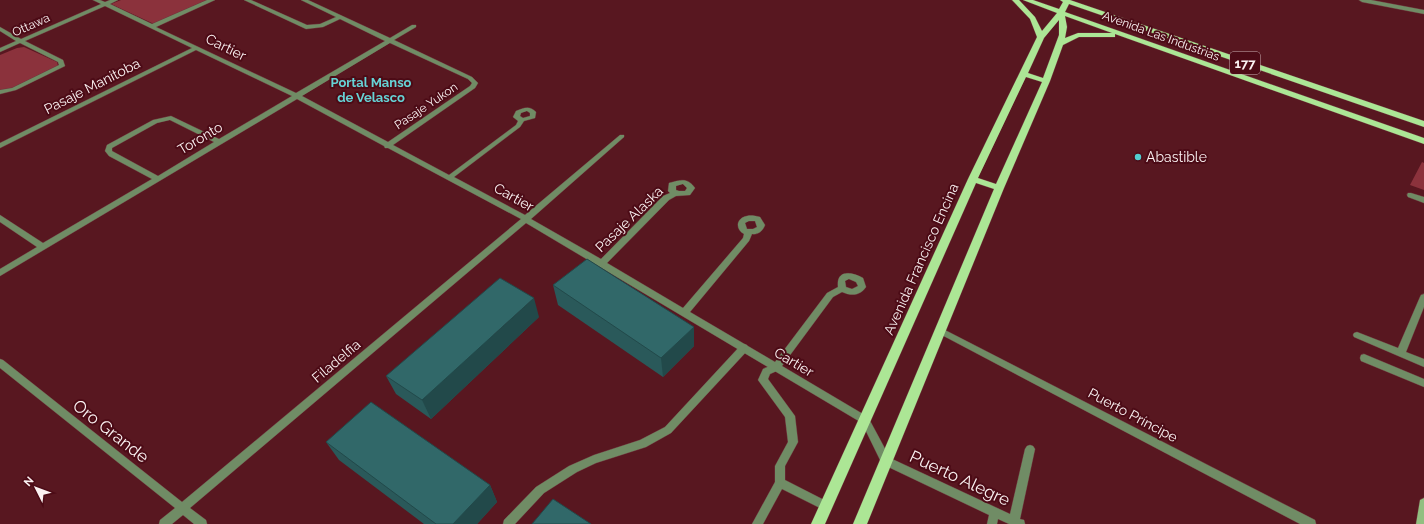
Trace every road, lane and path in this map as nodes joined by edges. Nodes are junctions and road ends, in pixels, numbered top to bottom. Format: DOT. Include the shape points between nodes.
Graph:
graph roads {
  1 [pos="96,0"];
  2 [pos="115,0"];
  3 [pos="212,0"];
  4 [pos="246,0"];
  5 [pos="304,0"];
  6 [pos="1015,0"];
  7 [pos="1026,0"];
  8 [pos="1066,0"];
  9 [pos="1362,0"];
  10 [pos="106,4"];
  11 [pos="1424,12"];
  12 [pos="1061,13"];
  13 [pos="340,17"];
  14 [pos="153,26"];
  15 [pos="414,26"];
  16 [pos="0,29"];
  17 [pos="1041,37"];
  18 [pos="1134,40"];
  19 [pos="20,41"];
  20 [pos="389,41"];
  21 [pos="1059,44"];
  22 [pos="196,48"];
  23 [pos="0,50"];
  24 [pos="1023,74"];
  25 [pos="1046,81"];
  26 [pos="0,92"];
  27 [pos="296,96"];
  28 [pos="522,120"];
  29 [pos="1424,124"];
  30 [pos="622,136"];
  31 [pos="1424,141"];
  32 [pos="220,142"];
  33 [pos="0,146"];
  34 [pos="387,146"];
  35 [pos="449,178"];
  36 [pos="158,179"];
  37 [pos="973,179"];
  38 [pos="999,188"];
  39 [pos="675,193"];
  40 [pos="1411,195"];
  41 [pos="1424,200"];
  42 [pos="0,218"];
  43 [pos="526,219"];
  44 [pos="749,232"];
  45 [pos="43,247"];
  46 [pos="601,264"];
  47 [pos="0,273"];
  48 [pos="842,288"];
  49 [pos="1424,297"];
  50 [pos="684,313"];
  51 [pos="941,331"];
  52 [pos="1357,335"];
  53 [pos="744,348"];
  54 [pos="1401,354"];
  55 [pos="1364,358"];
  56 [pos="0,363"];
  57 [pos="1424,363"];
  58 [pos="776,367"];
  59 [pos="1424,382"];
  60 [pos="865,420"];
  61 [pos="1030,449"];
  62 [pos="886,461"];
  63 [pos="780,483"];
  64 [pos="1424,503"];
  65 [pos="826,506"];
  66 [pos="182,508"];
  67 [pos="995,512"];
  68 [pos="1017,523"];
  69 [pos="164,524"];
  70 [pos="202,524"];
  71 [pos="508,524"];
  72 [pos="757,524"];
  73 [pos="818,524"];
  74 [pos="860,524"];
  75 [pos="992,524"];
  76 [pos="1311,524"];
  77 [pos="1421,524"];
  1 -- 10 [label="street, Cartier"];
  2 -- 10 [label="street, Ottawa"];
  3 -- 14 [label="street"];
  4 -- 13 [label="street" via="306,27 321,26"];
  5 -- 13 [label="street"];
  6 -- 17 [label="main road" via="1033,18"];
  7 -- 12 [label="main road, Avenida Las Industrias / 177"];
  8 -- 12 [label="main road, Avenida Francisco Encina"];
  8 -- 29 [label="main road, Avenida Las Industrias / 177"];
  9 -- 11 [label="street"];
  10 -- 14 [label="street, Cartier"];
  10 -- 19 [label="street, Ottawa"];
  12 -- 17 [label="main road, Avenida Francisco Encina"];
  12 -- 18 [label="main road, Avenida Las Industrias / 177"];
  12 -- 21 [label="main road" via="1064,27"];
  13 -- 20 [label="street"];
  14 -- 22 [label="street, Cartier"];
  15 -- 20 [label="street, Toronto"];
  16 -- 19 [label="street"];
  17 -- 24 [label="main road, Avenida Francisco Encina"];
  18 -- 21 [label="main road" via="1105,34 1089,34"];
  18 -- 31 [label="main road, Avenida Las Industrias / 177"];
  19 -- 23 [label="street, Ottawa"];
  19 -- 26 [label="street" via="61,61 62,66 14,89"];
  20 -- 27 [label="street, Toronto"];
  20 -- 34 [label="street, Pasaje Yukon" via="470,78 474,83 473,87"];
  21 -- 25 [label="main road"];
  22 -- 27 [label="street, Cartier"];
  22 -- 33 [label="street, Pasaje Manitoba"];
  24 -- 25 [label="main road"];
  24 -- 37 [label="main road, Avenida Francisco Encina"];
  25 -- 38 [label="main road"];
  27 -- 32 [label="street, Toronto"];
  27 -- 34 [label="street, Cartier"];
  28 -- 35 [label="street" via="518,126"];
  30 -- 43 [label="street, Filadelfia"];
  32 -- 36 [label="street, Toronto"];
  32 -- 36 [label="street" via="171,118 155,122 109,147 108,151 111,154"];
  34 -- 35 [label="street, Cartier"];
  35 -- 43 [label="street, Cartier"];
  36 -- 45 [label="street, Toronto"];
  37 -- 38 [label="main road"];
  37 -- 60 [label="main road, Avenida Francisco Encina"];
  38 -- 51 [label="main road"];
  39 -- 46 [label="street, Pasaje Alaska" via="666,198"];
  40 -- 41 [label="street"];
  42 -- 45 [label="street"];
  43 -- 46 [label="street, Cartier"];
  43 -- 66 [label="street, Filadelfia"];
  44 -- 50 [label="street" via="746,239"];
  45 -- 47 [label="street, Toronto"];
  46 -- 50 [label="street, Cartier"];
  48 -- 58 [label="street" via="830,295"];
  49 -- 54 [label="street"];
  50 -- 53 [label="street, Cartier"];
  51 -- 62 [label="main road"];
  51 -- 76 [label="street, Puerto Príncipe"];
  52 -- 54 [label="street"];
  53 -- 58 [label="street, Cartier"];
  53 -- 71 [label="street" via="668,430 643,444 594,459 573,469 540,490"];
  54 -- 57 [label="street"];
  55 -- 59 [label="street"];
  56 -- 66 [label="street, Oro Grande"];
  58 -- 60 [label="street, Cartier"];
  58 -- 63 [label="street" via="766,372 763,380 790,416 793,442 780,466"];
  60 -- 62 [label="street"];
  60 -- 65 [label="main road, Avenida Francisco Encina"];
  61 -- 68 [label="street"];
  62 -- 67 [label="street, Puerto Alegre"];
  62 -- 74 [label="main road"];
  63 -- 65 [label="street"];
  63 -- 72 [label="street"];
  64 -- 77 [label="street"];
  65 -- 73 [label="main road, Avenida Francisco Encina"];
  66 -- 69 [label="street, Filadelfia"];
  66 -- 70 [label="street, Oro Grande"];
  67 -- 68 [label="street, Puerto Alegre"];
  67 -- 75 [label="street"];
}
